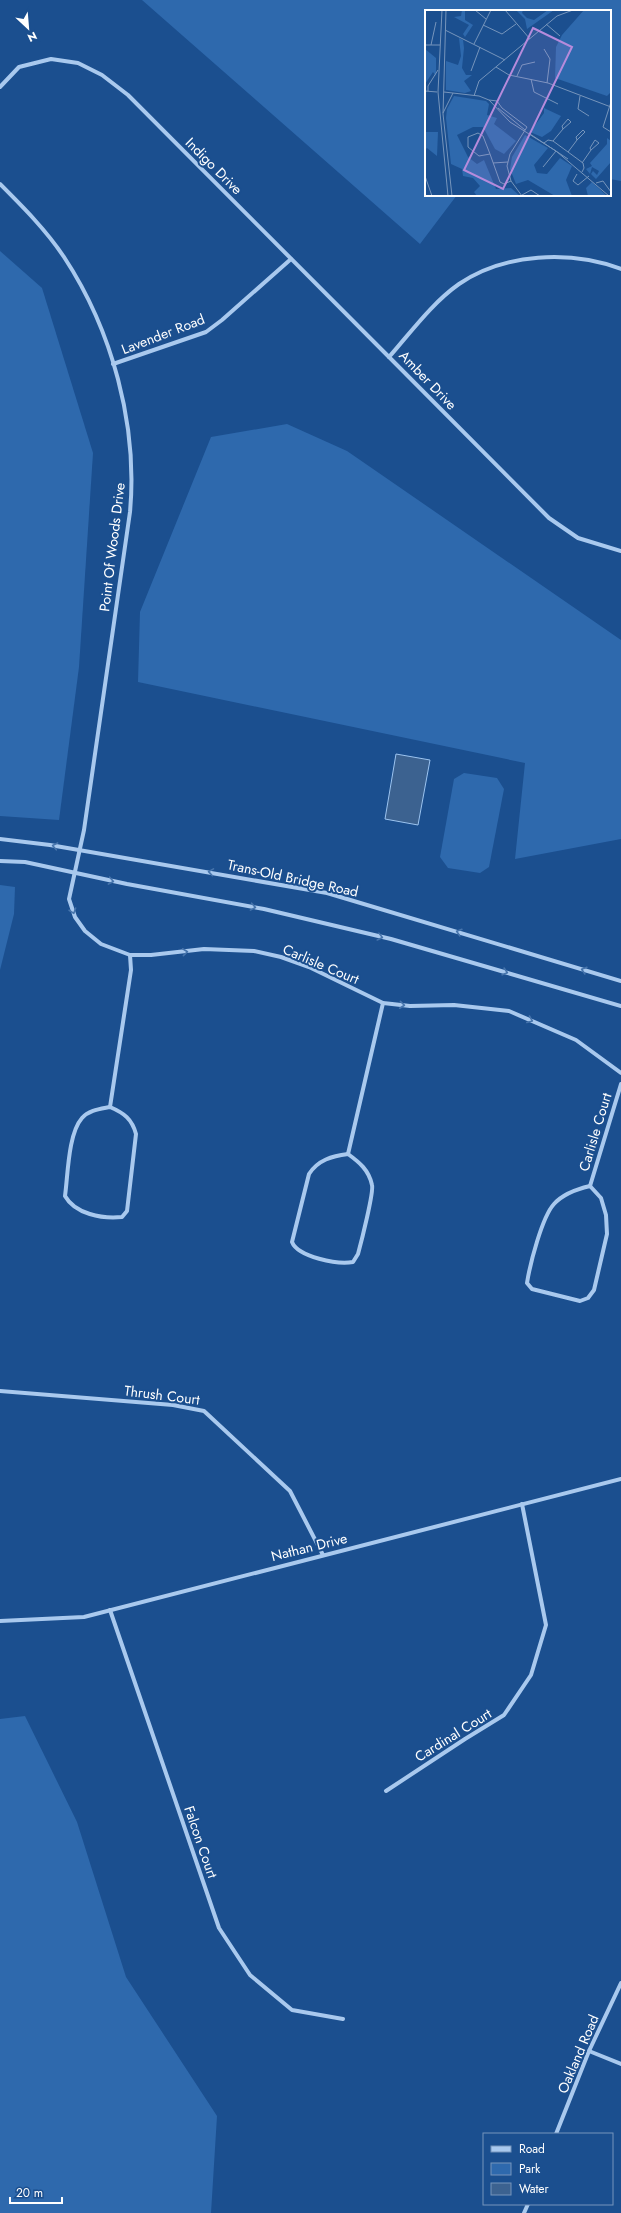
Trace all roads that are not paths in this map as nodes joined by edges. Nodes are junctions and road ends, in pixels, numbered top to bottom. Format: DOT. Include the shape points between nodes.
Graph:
graph roads {
  1 [pos="0,86"];
  2 [pos="0,184"];
  3 [pos="291,259"];
  4 [pos="621,270"];
  5 [pos="389,357"];
  6 [pos="113,364"];
  7 [pos="621,551"];
  8 [pos="0,839"];
  9 [pos="78,851"];
  10 [pos="0,861"];
  11 [pos="73,873"];
  12 [pos="130,955"];
  13 [pos="621,981"];
  14 [pos="382,1003"];
  15 [pos="621,1006"];
  16 [pos="621,1073"];
  17 [pos="621,1084"];
  18 [pos="110,1107"];
  19 [pos="348,1154"];
  20 [pos="590,1186"];
  21 [pos="0,1391"];
  22 [pos="621,1479"];
  23 [pos="522,1504"];
  24 [pos="322,1555"];
  25 [pos="110,1610"];
  26 [pos="0,1621"];
  27 [pos="386,1791"];
  28 [pos="621,1983"];
  29 [pos="343,2019"];
  30 [pos="589,2051"];
  31 [pos="621,2064"];
  32 [pos="556,2133"];
  1 -- 3 [label="street, Indigo Drive" via="20,67 51,59 78,63 102,75 128,95"];
  2 -- 6 [label="street, Point Of Woods Drive" via="32,216 82,287"];
  3 -- 5 [label="street, Indigo Drive"];
  3 -- 6 [label="street, Lavender Road" via="206,332"];
  4 -- 5 [label="street, Amber Drive" via="605,263 554,257 506,262 487,268 459,285 431,310"];
  5 -- 7 [label="street, Amber Drive" via="549,518 578,538"];
  6 -- 9 [label="street, Point Of Woods Drive" via="129,436 132,489 84,830"];
  9 -- 8 [label="street, Trans-Old Bridge Road, one-way"];
  9 -- 11 [label="street, Carlisle Court"];
  13 -- 9 [label="street, Trans-Old Bridge Road, one-way" via="327,893"];
  10 -- 11 [label="street" via="24,862"];
  11 -- 12 [label="street, Carlisle Court, one-way" via="69,899 75,917 85,931 101,944"];
  11 -- 15 [label="street, one-way" via="264,909 391,939"];
  12 -- 14 [label="street, Carlisle Court, one-way" via="204,949 254,951 309,967"];
  12 -- 18 [label="street" via="131,970"];
  14 -- 16 [label="street, Carlisle Court, one-way" via="410,1006 454,1005 509,1011 576,1040"];
  14 -- 19 [label="street"];
  17 -- 20 [label="street, Carlisle Court"];
  18 -- 18 [label="street" via="96,1109 82,1118 74,1131 65,1196 70,1204 80,1211 113,1218 122,1217 127,1210 136,1134 134,1124 123,1113"];
  19 -- 19 [label="street" via="335,1155 314,1166 309,1174 292,1242 303,1254 344,1264 353,1262 358,1254 373,1186 360,1163"];
  20 -- 20 [label="street, Carlisle Court" via="601,1198 606,1215 607,1234 594,1290 588,1298 580,1301 532,1289 527,1283 546,1217 554,1203 577,1189"];
  21 -- 24 [label="street, Thrush Court" via="173,1405 204,1410 290,1492"];
  22 -- 23 [label="street, Nathan Drive"];
  23 -- 24 [label="street, Nathan Drive"];
  23 -- 27 [label="street, Cardinal Court" via="546,1625 531,1675 504,1715"];
  24 -- 25 [label="street, Nathan Drive"];
  25 -- 26 [label="street, Nathan Drive" via="84,1616"];
  25 -- 29 [label="street, Falcon Court" via="219,1928 250,1975 292,2010"];
  28 -- 30 [label="street, Oakland Road"];
  30 -- 31 [label="street"];
  30 -- 32 [label="street, Oakland Road"];
}
